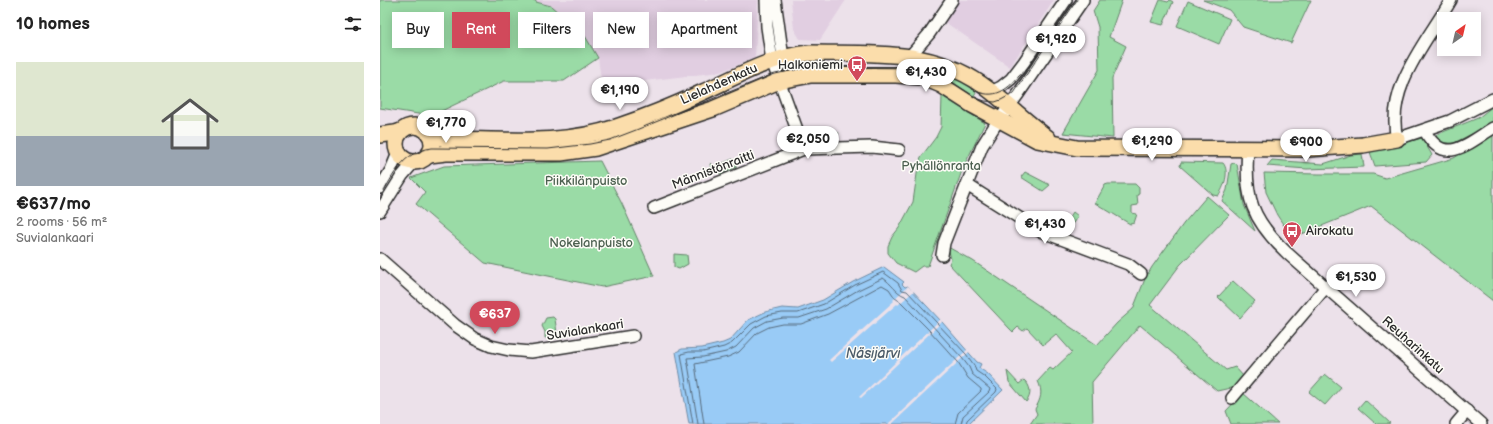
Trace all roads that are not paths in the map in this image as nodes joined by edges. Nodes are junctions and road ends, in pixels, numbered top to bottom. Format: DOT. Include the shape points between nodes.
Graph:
graph roads {
  1 [pos="766,0"];
  2 [pos="775,0"];
  3 [pos="952,0"];
  4 [pos="1066,0"];
  5 [pos="1083,0"];
  6 [pos="1451,0"];
  7 [pos="910,56"];
  8 [pos="778,59"];
  9 [pos="779,80"];
  10 [pos="988,90"];
  11 [pos="1493,98"];
  12 [pos="1009,106"];
  13 [pos="999,120"];
  14 [pos="1493,128"];
  15 [pos="401,131"];
  16 [pos="1425,131"];
  17 [pos="429,133"];
  18 [pos="380,135"];
  19 [pos="1397,139"];
  20 [pos="380,144"];
  21 [pos="1059,146"];
  22 [pos="804,148"];
  23 [pos="1248,149"];
  24 [pos="899,150"];
  25 [pos="397,151"];
  26 [pos="429,155"];
  27 [pos="414,162"];
  28 [pos="967,185"];
  29 [pos="380,188"];
  30 [pos="654,208"];
  31 [pos="380,211"];
  32 [pos="942,255"];
  33 [pos="380,259"];
  34 [pos="1141,274"];
  35 [pos="1326,287"];
  36 [pos="633,336"];
  37 [pos="1232,398"];
  38 [pos="1466,411"];
  39 [pos="1456,424"];
  40 [pos="1482,424"];
  1 -- 8 [label="street" via="768,28"];
  2 -- 8 [label="street"];
  3 -- 7 [label="street"];
  4 -- 10 [label="street" via="1011,79 995,90"];
  5 -- 12 [label="street"];
  6 -- 19 [label="street" via="1403,81 1394,113"];
  7 -- 8 [label="main road, Lielahdenkatu" via="810,53"];
  7 -- 10 [label="main road, Lielahdenkatu" via="946,65"];
  8 -- 9 [label="street"];
  8 -- 17 [label="main road, Lielahdenkatu" via="666,108 591,134 562,139 445,139 436,138"];
  9 -- 13 [label="main road, Lielahdenkatu" via="811,75 922,77 941,85"];
  9 -- 22 [label="street"];
  9 -- 26 [label="main road, Lielahdenkatu" via="712,109 596,148 561,153"];
  10 -- 12 [label="main road, Lielahdenkatu"];
  11 -- 16 [label="street, Lielahdenkatu" via="1463,115"];
  12 -- 13 [label="street"];
  12 -- 21 [label="main road, Lielahdenkatu"];
  13 -- 21 [label="main road, Lielahdenkatu" via="1037,140"];
  13 -- 28 [label="street" via="982,146"];
  14 -- 16 [label="street" via="1448,151 1434,145"];
  15 -- 17 [label="main road" via="406,127 419,126"];
  15 -- 18 [label="main road"];
  15 -- 25 [label="main road" via="396,142"];
  16 -- 19 [label="street, Lielahdenkatu"];
  17 -- 26 [label="main road" via="433,144"];
  19 -- 23 [label="main road, Lielahdenkatu" via="1334,148"];
  20 -- 25 [label="main road"];
  21 -- 23 [label="main road, Lielahdenkatu" via="1088,149"];
  22 -- 24 [label="street" via="872,147"];
  22 -- 30 [label="street, Männistönraitti"];
  23 -- 35 [label="street, Reuharinkatu" via="1249,192 1259,222 1274,240"];
  25 -- 27 [label="main road" via="405,160"];
  25 -- 29 [label="street" via="391,170"];
  26 -- 27 [label="main road"];
  27 -- 31 [label="street"];
  28 -- 32 [label="street" via="944,243"];
  28 -- 34 [label="street" via="1040,231 1128,264"];
  33 -- 36 [label="street, Suvialankaari" via="455,325 474,339 491,346 531,352"];
  35 -- 37 [label="street"];
  35 -- 38 [label="street, Reuharinkatu"];
  38 -- 39 [label="street"];
  38 -- 40 [label="street, Reuharinkatu"];
}
